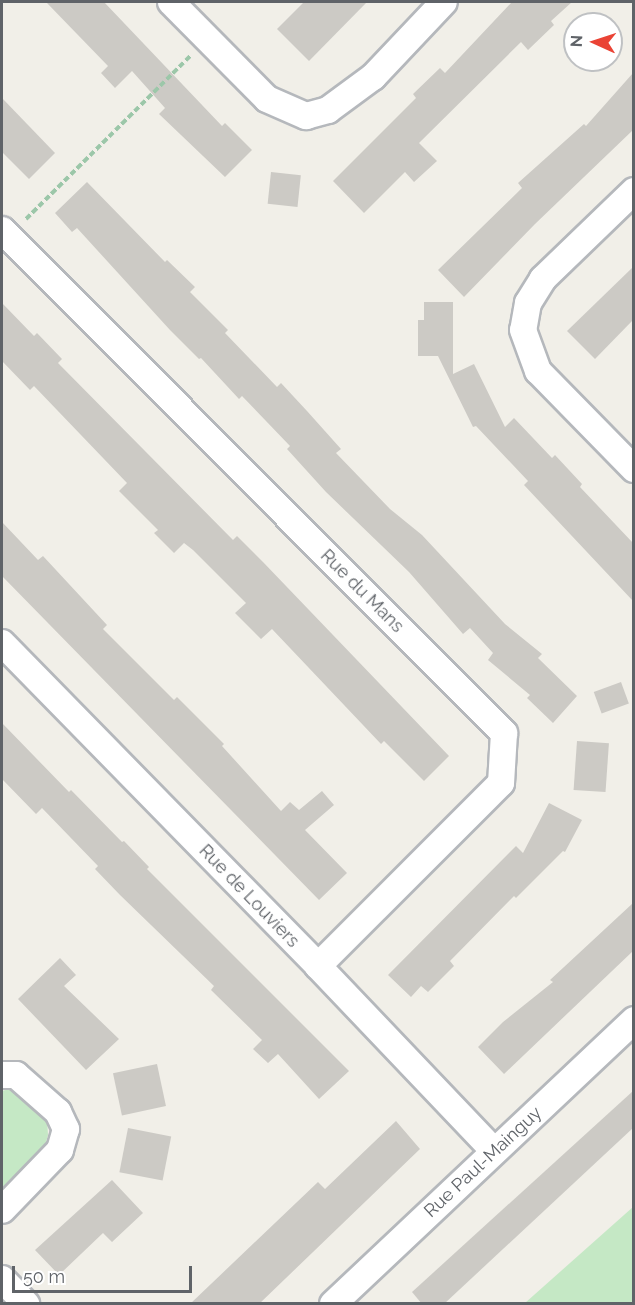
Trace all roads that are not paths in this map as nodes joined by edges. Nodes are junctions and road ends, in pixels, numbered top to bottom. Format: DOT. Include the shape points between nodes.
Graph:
graph roads {
  1 [pos="171,2"];
  2 [pos="444,2"];
  3 [pos="633,191"];
  4 [pos="4,234"];
  5 [pos="633,469"];
  6 [pos="2,643"];
  7 [pos="318,966"];
  8 [pos="633,1020"];
  9 [pos="2,1075"];
  10 [pos="494,1151"];
  11 [pos="2,1210"];
  12 [pos="2,1280"];
  13 [pos="26,1304"];
  14 [pos="333,1304"];
  1 -- 2 [label="street" via="267,99 306,116 328,110 373,77"];
  3 -- 5 [label="street" via="543,279 528,303 523,330 538,371"];
  4 -- 7 [label="street, Rue du Mans" via="504,733 501,783"];
  6 -- 7 [label="street, Rue de Louviers"];
  7 -- 10 [label="street, Rue de Louviers"];
  8 -- 10 [label="street, Rue Paul-Mainguy"];
  9 -- 11 [label="street" via="16,1076 58,1112 66,1129 60,1150"];
  10 -- 14 [label="street, Rue Paul-Mainguy"];
  12 -- 13 [label="street"];
}
